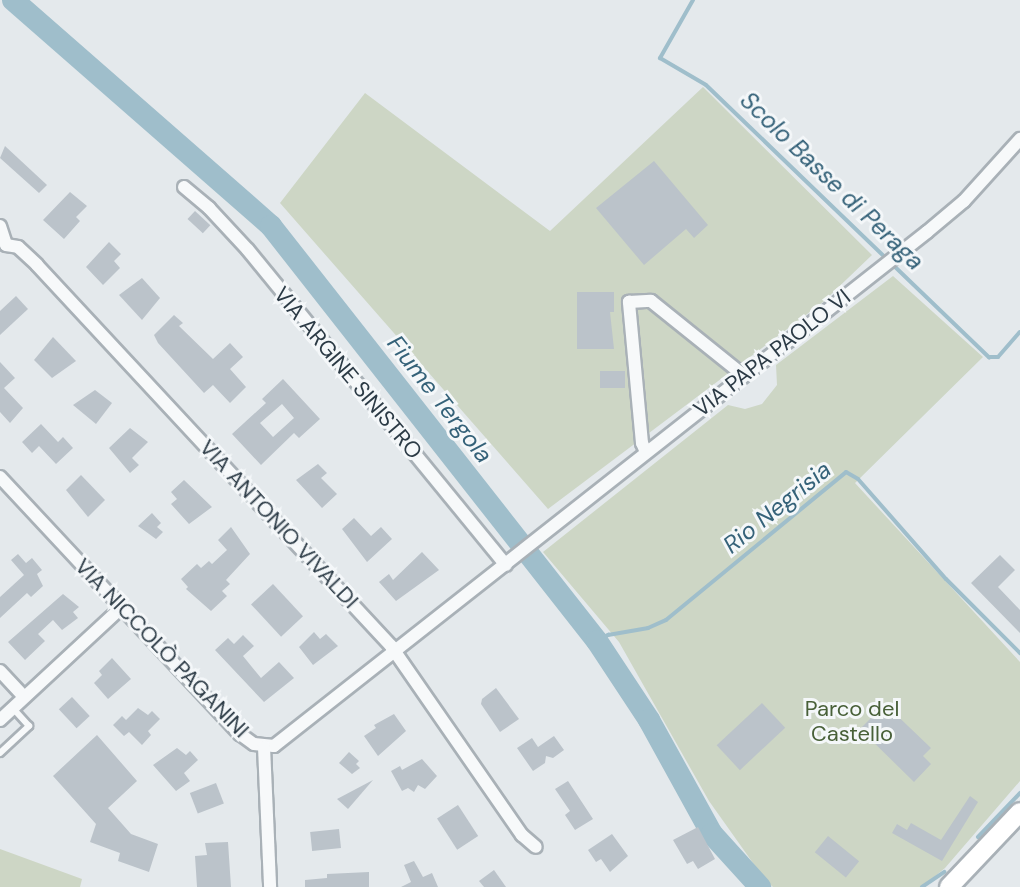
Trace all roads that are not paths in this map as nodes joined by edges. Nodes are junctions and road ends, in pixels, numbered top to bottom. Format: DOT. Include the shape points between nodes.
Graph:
graph roads {
  1 [pos="1020,139"];
  2 [pos="184,187"];
  3 [pos="0,226"];
  4 [pos="3,247"];
  5 [pos="743,375"];
  6 [pos="646,452"];
  7 [pos="0,477"];
  8 [pos="510,561"];
  9 [pos="122,607"];
  10 [pos="396,652"];
  11 [pos="0,671"];
  12 [pos="24,697"];
  13 [pos="13,708"];
  14 [pos="0,720"];
  15 [pos="264,747"];
  16 [pos="0,753"];
  17 [pos="1020,812"];
  18 [pos="536,847"];
  19 [pos="270,887"];
  20 [pos="949,887"];
  1 -- 5 [label="street, VIA PAPA PAOLO VI" via="964,201"];
  2 -- 8 [label="street, VIA ARGINE SINISTRO" via="248,250"];
  3 -- 4 [label="street, VIA ANTONIO VIVALDI"];
  4 -- 10 [label="street, VIA ANTONIO VIVALDI" via="18,247 37,265"];
  5 -- 6 [label="street, VIA PAPA PAOLO VI"];
  5 -- 6 [label="street" via="651,301 629,302"];
  6 -- 8 [label="street, VIA PAPA PAOLO VI"];
  7 -- 9 [label="street, VIA NICCOLÒ PAGANINI"];
  8 -- 10 [label="street, VIA PAPA PAOLO VI"];
  9 -- 12 [label="street"];
  9 -- 15 [label="street, VIA NICCOLÒ PAGANINI" via="240,734"];
  10 -- 15 [label="street, VIA PAPA PAOLO VI" via="282,742"];
  10 -- 18 [label="street, VIA ANTONIO VIVALDI" via="503,809"];
  11 -- 12 [label="street"];
  12 -- 13 [label="street"];
  13 -- 14 [label="street"];
  13 -- 16 [label="lane" via="29,726"];
  15 -- 19 [label="street, VIA NICCOLÒ PAGANINI"];
  17 -- 20 [label="main road"];
}
